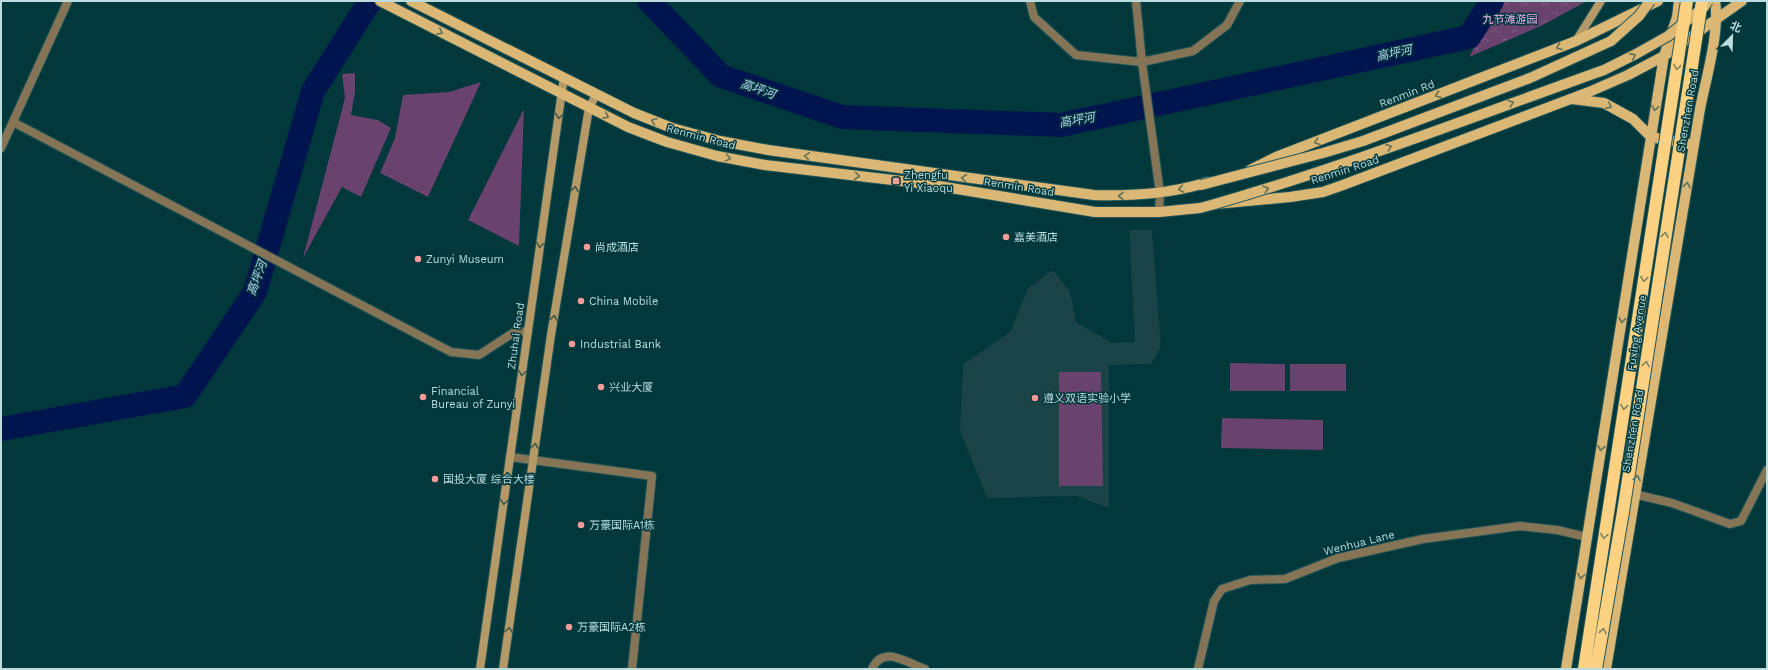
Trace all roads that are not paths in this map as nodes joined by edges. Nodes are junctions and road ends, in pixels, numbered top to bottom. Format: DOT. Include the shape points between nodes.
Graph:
graph roads {
  1 [pos="68,1"];
  2 [pos="380,1"];
  3 [pos="411,1"];
  4 [pos="1030,1"];
  5 [pos="1136,1"];
  6 [pos="1240,1"];
  7 [pos="1601,1"];
  8 [pos="1650,1"];
  9 [pos="1658,1"];
  10 [pos="1679,1"];
  11 [pos="1687,1"];
  12 [pos="1702,1"];
  13 [pos="1708,1"];
  14 [pos="1715,1"];
  15 [pos="1742,1"];
  16 [pos="1716,19"];
  17 [pos="1576,41"];
  18 [pos="1664,56"];
  19 [pos="1142,62"];
  20 [pos="564,77"];
  21 [pos="562,93"];
  22 [pos="596,95"];
  23 [pos="1571,99"];
  24 [pos="589,108"];
  25 [pos="13,122"];
  26 [pos="1651,137"];
  27 [pos="1694,145"];
  28 [pos="1,148"];
  29 [pos="1201,185"];
  30 [pos="1160,193"];
  31 [pos="1215,204"];
  32 [pos="1159,212"];
  33 [pos="528,332"];
  34 [pos="510,457"];
  35 [pos="533,460"];
  36 [pos="1767,470"];
  37 [pos="1634,494"];
  38 [pos="1587,537"];
  39 [pos="480,669"];
  40 [pos="503,669"];
  41 [pos="632,669"];
  42 [pos="872,669"];
  43 [pos="925,669"];
  44 [pos="1198,669"];
  45 [pos="1566,669"];
  46 [pos="1584,669"];
  47 [pos="1596,669"];
  48 [pos="1606,669"];
  1 -- 25 [label="street"];
  2 -- 21 [label="main road, Renmin Road, one-way"];
  3 -- 20 [label="main road, Renmin Road"];
  4 -- 19 [label="street" via="1034,17 1076,55"];
  5 -- 19 [label="street"];
  6 -- 19 [label="street" via="1227,25 1194,51"];
  7 -- 17 [label="street"];
  8 -- 29 [label="main road, bridge" via="1639,16 1611,41 1530,78 1363,141"];
  9 -- 17 [label="main road, Renmin Rd"];
  10 -- 18 [label="main road" via="1677,17"];
  11 -- 46 [label="highway, Fuxing Avenue, one-way, bridge"];
  47 -- 12 [label="highway, Fuxing Avenue, one-way, bridge" via="1623,512"];
  31 -- 13 [label="main road, one-way, bridge" via="1336,166 1604,70 1668,36"];
  14 -- 16 [label="main road, Shenzhen Road"];
  15 -- 16 [label="main road, Renmin Road"];
  16 -- 18 [label="main road, Renmin Road"];
  16 -- 27 [label="main road, Shenzhen Road"];
  17 -- 29 [label="main road, Renmin Rd, one-way" via="1276,157 1250,170"];
  18 -- 23 [label="main road, Renmin Road" via="1628,75"];
  18 -- 26 [label="main road, one-way"];
  19 -- 30 [label="street"];
  20 -- 21 [label="street, Zhuhai Road"];
  20 -- 22 [label="main road, Renmin Road"];
  21 -- 24 [label="main road, Renmin Road"];
  21 -- 33 [label="street, Zhuhai Road, one-way"];
  22 -- 24 [label="street"];
  30 -- 22 [label="main road, Renmin Road, one-way" via="1094,195 768,150 672,128"];
  23 -- 26 [label="main road, one-way" via="1604,103 1633,119"];
  23 -- 31 [label="main road, Renmin Road" via="1323,192"];
  24 -- 32 [label="main road, Renmin Road, one-way" via="667,142 730,158 927,184 1095,212"];
  35 -- 24 [label="street, one-way" via="550,335"];
  25 -- 28 [label="street"];
  25 -- 33 [label="street" via="451,352 479,355 516,331"];
  26 -- 27 [label="main road"];
  26 -- 38 [label="main road, one-way"];
  37 -- 27 [label="main road, Shenzhen Road, one-way"];
  29 -- 30 [label="main road, Renmin Rd, one-way"];
  30 -- 32 [label="street"];
  31 -- 32 [label="main road, Renmin Road"];
  33 -- 34 [label="street, Zhuhai Road, one-way"];
  34 -- 35 [label="street"];
  34 -- 39 [label="street, Zhuhai Road, one-way"];
  40 -- 35 [label="street, one-way"];
  35 -- 41 [label="street" via="652,476"];
  36 -- 37 [label="street" via="1741,521 1730,524 1672,503"];
  37 -- 48 [label="main road, Shenzhen Road"];
  38 -- 44 [label="street, Wenhua Lane" via="1557,530 1520,526 1423,539 1338,558 1285,579 1250,580 1222,589 1214,601"];
  38 -- 45 [label="main road, one-way"];
  42 -- 43 [label="street" via="875,661 892,656"];
}
